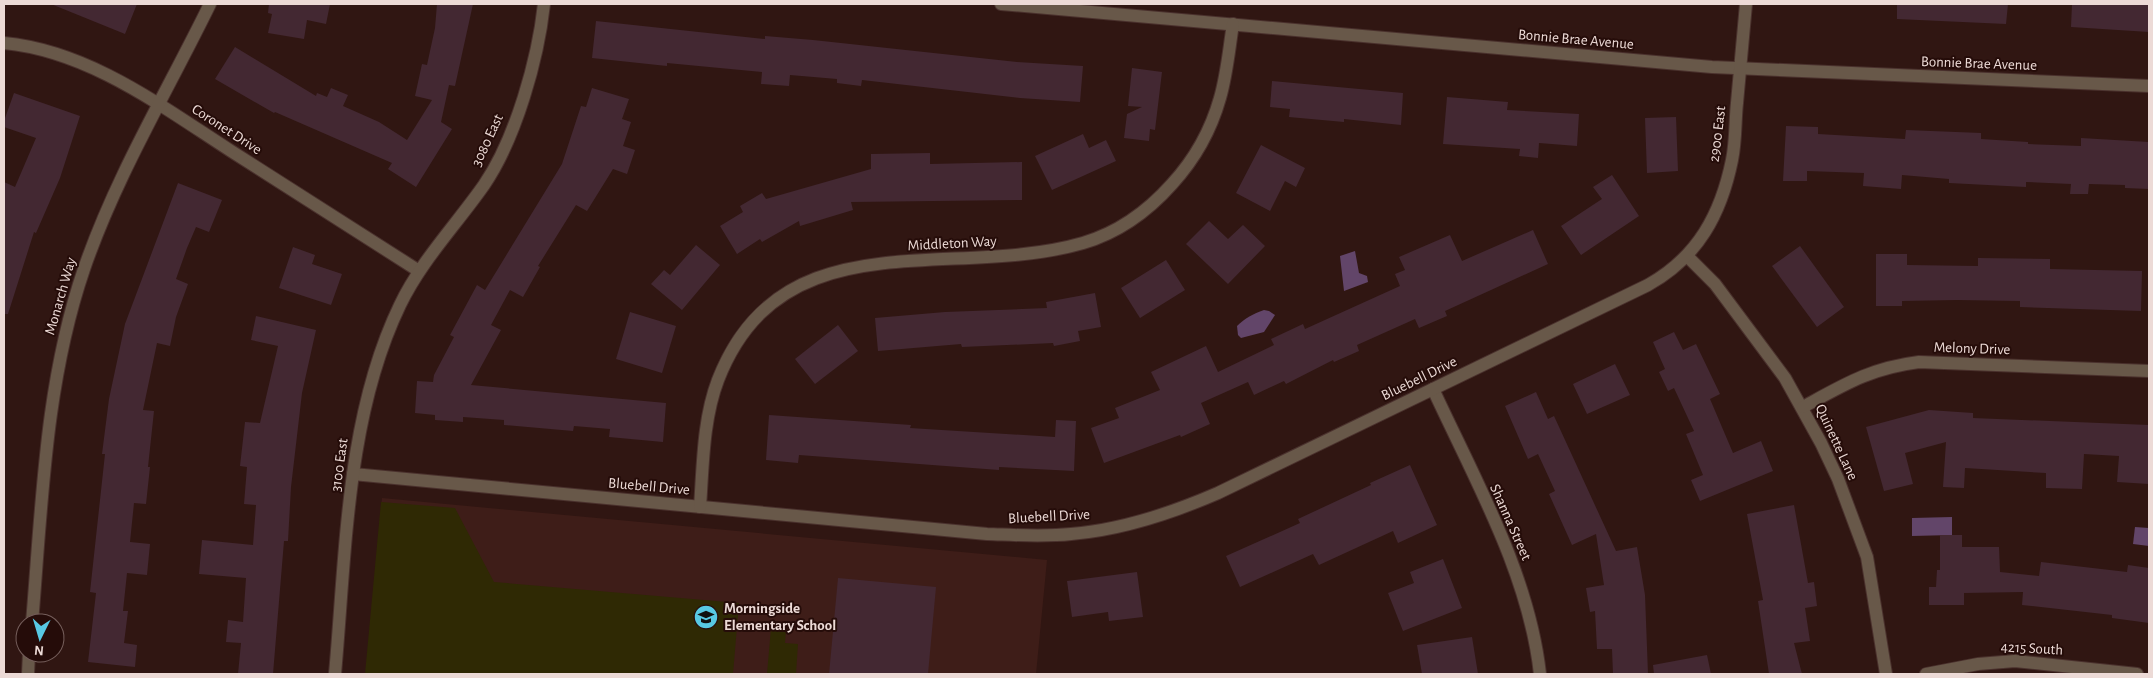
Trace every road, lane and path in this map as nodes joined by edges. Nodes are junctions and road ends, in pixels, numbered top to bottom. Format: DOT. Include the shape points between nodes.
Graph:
graph roads {
  1 [pos="210,4"];
  2 [pos="544,4"];
  3 [pos="1001,4"];
  4 [pos="1746,4"];
  5 [pos="1233,24"];
  6 [pos="4,43"];
  7 [pos="1740,69"];
  8 [pos="2149,86"];
  9 [pos="159,104"];
  10 [pos="1687,256"];
  11 [pos="419,271"];
  12 [pos="2149,371"];
  13 [pos="1433,389"];
  14 [pos="1803,407"];
  15 [pos="353,474"];
  16 [pos="700,507"];
  17 [pos="33,613"];
  18 [pos="335,674"];
  19 [pos="1540,674"];
  20 [pos="1886,674"];
  21 [pos="1926,674"];
  22 [pos="2138,674"];
  1 -- 9 [label="street, Monarch Way"];
  2 -- 11 [label="street, 3080 East" via="535,62 504,146 485,182"];
  3 -- 5 [label="street, Bonnie Brae Avenue"];
  4 -- 7 [label="street, 2900 East"];
  5 -- 7 [label="street, Bonnie Brae Avenue"];
  5 -- 16 [label="street, Middleton Way" via="1220,99 1206,134 1180,175 1124,225 1084,242 1034,254 880,263 835,271 794,288 761,314 742,336 718,381 707,424"];
  6 -- 9 [label="street, Coronet Drive" via="53,53 97,70"];
  7 -- 8 [label="street, Bonnie Brae Avenue"];
  7 -- 10 [label="street, 2900 East" via="1732,160 1716,215"];
  9 -- 11 [label="street, Coronet Drive"];
  9 -- 17 [label="street, Monarch Way" via="100,225 70,318 50,413"];
  10 -- 13 [label="street, Bluebell Drive" via="1663,277 1648,285"];
  10 -- 14 [label="street, Quinette Lane" via="1715,284"];
  11 -- 15 [label="street, 3100 East" via="400,305 370,384"];
  12 -- 14 [label="street, Melony Drive" via="1919,362 1882,368"];
  13 -- 16 [label="street, Bluebell Drive" via="1202,500 1096,531 1043,536 988,534"];
  13 -- 19 [label="street, Shanna Street" via="1512,563 1531,624"];
  14 -- 20 [label="street, Quinette Lane" via="1838,479 1867,557"];
  15 -- 16 [label="street, Bluebell Drive"];
  15 -- 18 [label="street, 3100 East"];
  21 -- 22 [label="street, 4215 South" via="2015,661"];
}
